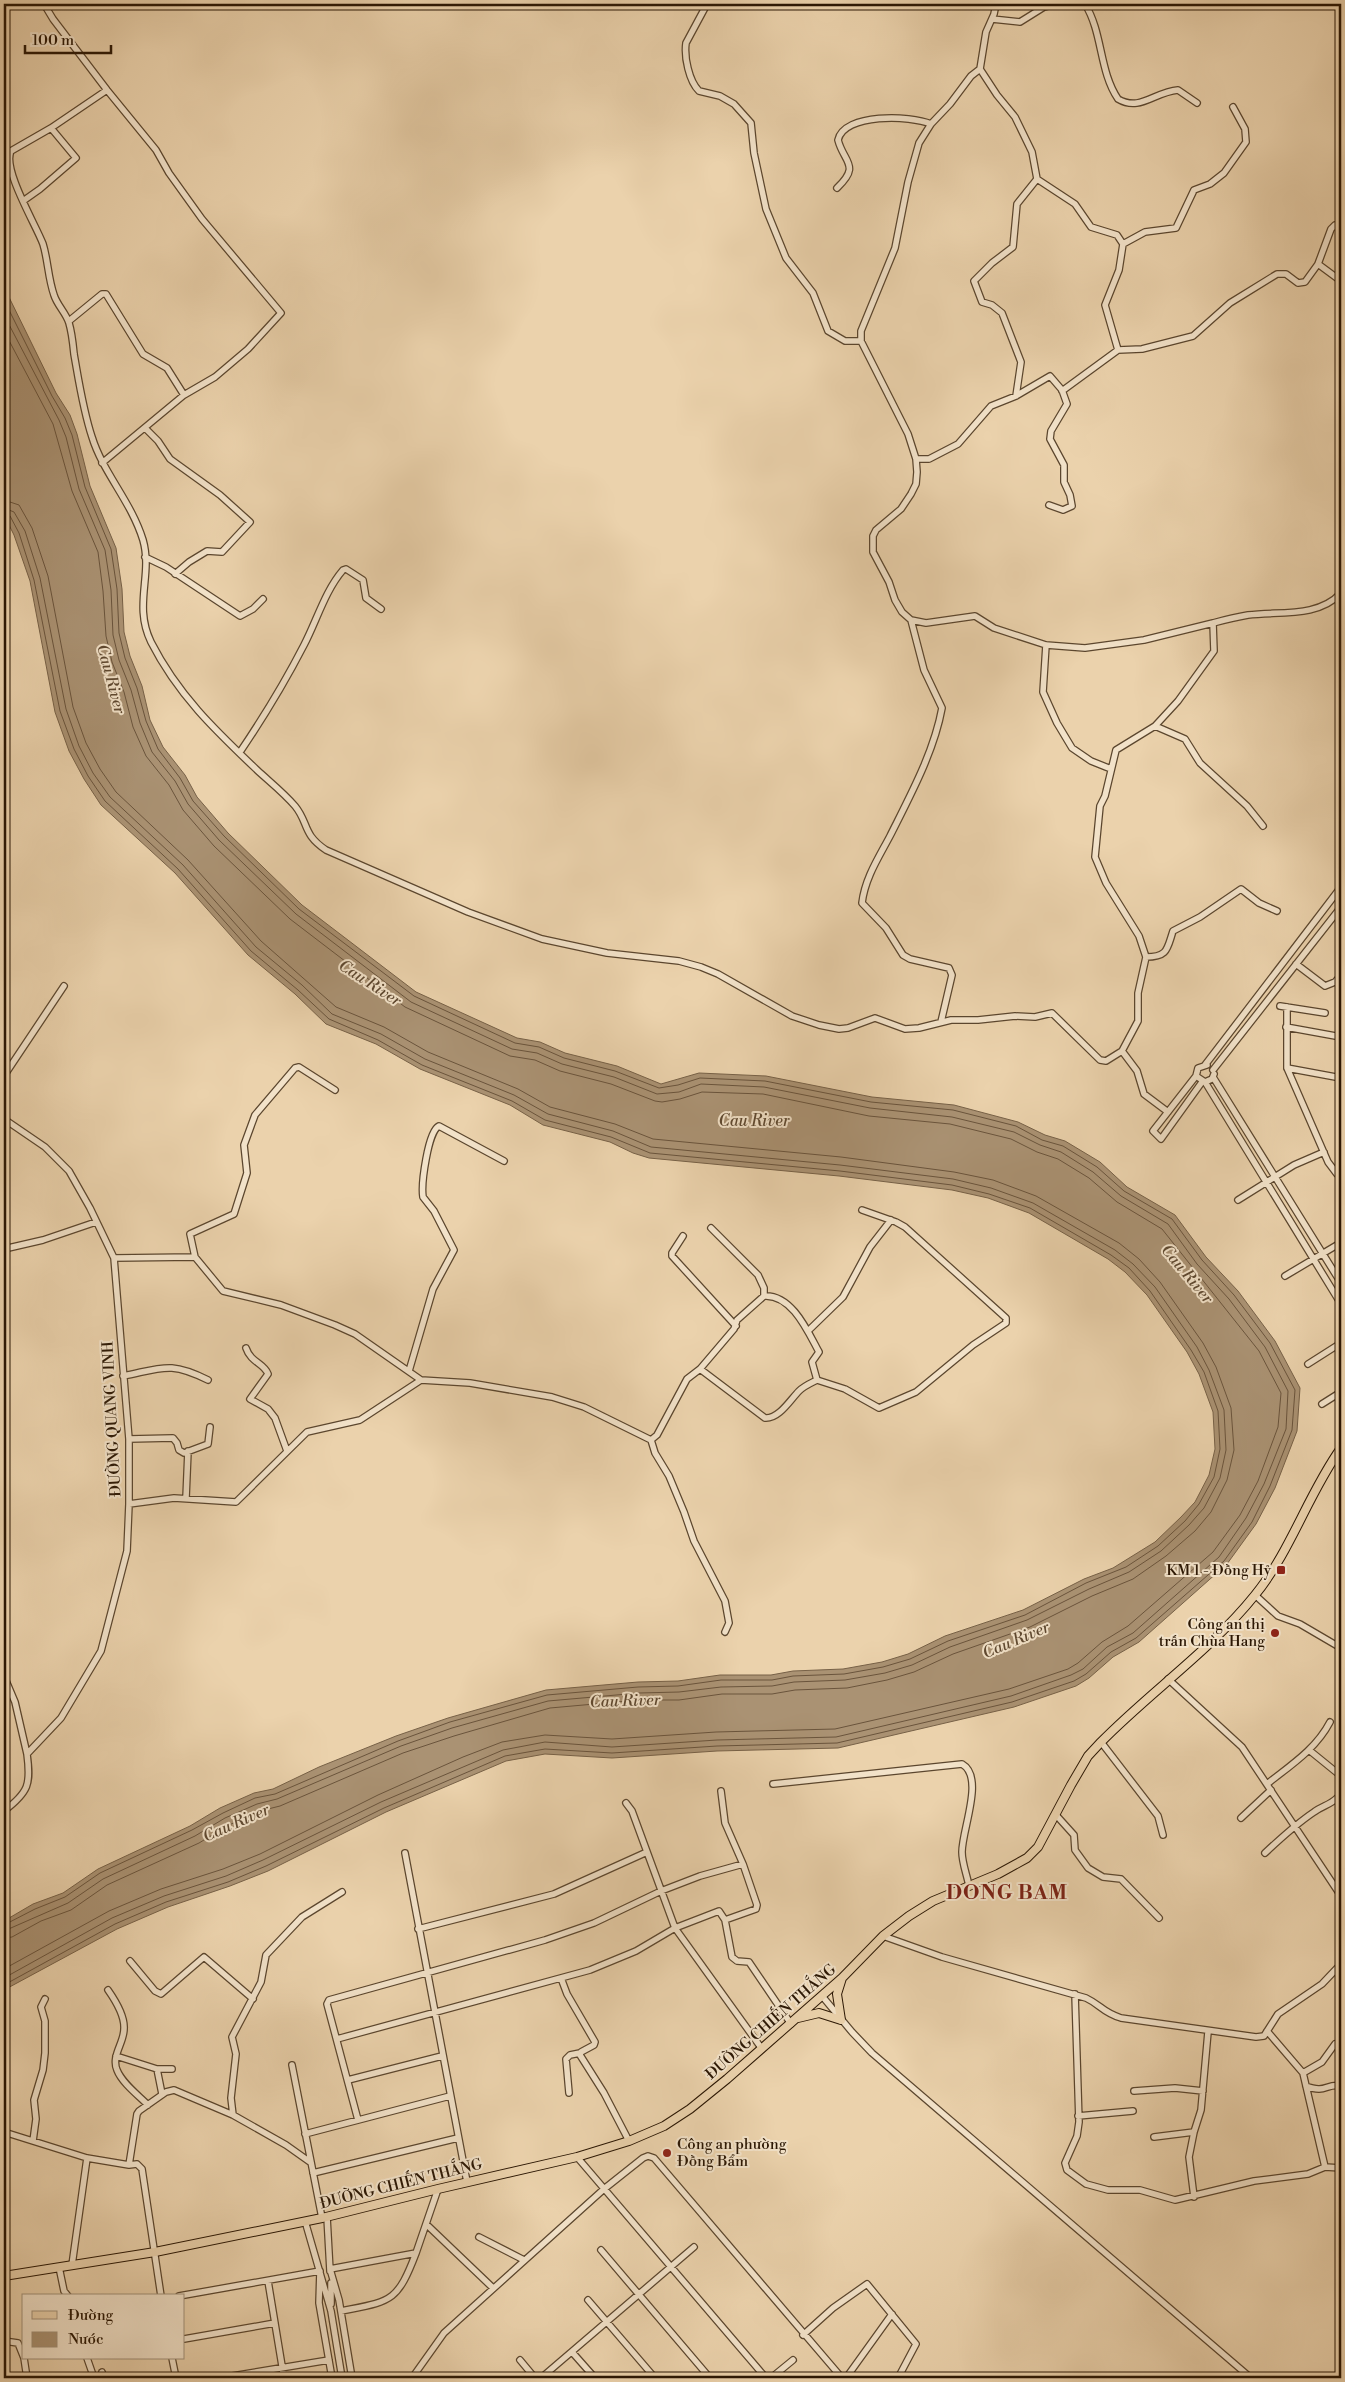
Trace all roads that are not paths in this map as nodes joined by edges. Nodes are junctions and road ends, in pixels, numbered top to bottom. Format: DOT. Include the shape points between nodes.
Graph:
graph roads {
  1 [pos="44,4"];
  2 [pos="707,4"];
  3 [pos="996,4"];
  4 [pos="1056,4"];
  5 [pos="1085,4"];
  6 [pos="992,20"];
  7 [pos="980,69"];
  8 [pos="107,90"];
  9 [pos="1197,103"];
  10 [pos="1233,107"];
  11 [pos="931,124"];
  12 [pos="51,128"];
  13 [pos="1037,179"];
  14 [pos="837,188"];
  15 [pos="22,201"];
  16 [pos="1341,225"];
  17 [pos="1123,244"];
  18 [pos="1318,264"];
  19 [pos="1341,281"];
  20 [pos="69,322"];
  21 [pos="860,340"];
  22 [pos="1118,350"];
  23 [pos="1062,391"];
  24 [pos="184,395"];
  25 [pos="1016,396"];
  26 [pos="145,428"];
  27 [pos="916,459"];
  28 [pos="102,463"];
  29 [pos="1049,505"];
  30 [pos="145,557"];
  31 [pos="175,574"];
  32 [pos="1341,593"];
  33 [pos="263,599"];
  34 [pos="381,609"];
  35 [pos="910,620"];
  36 [pos="1213,623"];
  37 [pos="1046,645"];
  38 [pos="1155,726"];
  39 [pos="240,752"];
  40 [pos="1112,769"];
  41 [pos="1263,826"];
  42 [pos="1341,887"];
  43 [pos="1341,906"];
  44 [pos="1276,911"];
  45 [pos="1146,957"];
  46 [pos="1296,964"];
  47 [pos="1341,974"];
  48 [pos="64,986"];
  49 [pos="1280,1006"];
  50 [pos="1287,1007"];
  51 [pos="1325,1013"];
  52 [pos="941,1022"];
  53 [pos="1286,1028"];
  54 [pos="1341,1037"];
  55 [pos="1122,1051"];
  56 [pos="1206,1065"];
  57 [pos="1287,1068"];
  58 [pos="1213,1073"];
  59 [pos="4,1076"];
  60 [pos="1196,1076"];
  61 [pos="1341,1078"];
  62 [pos="1203,1082"];
  63 [pos="334,1090"];
  64 [pos="1168,1112"];
  65 [pos="4,1119"];
  66 [pos="1324,1152"];
  67 [pos="504,1161"];
  68 [pos="1341,1174"];
  69 [pos="1275,1177"];
  70 [pos="1266,1182"];
  71 [pos="1238,1200"];
  72 [pos="862,1210"];
  73 [pos="892,1220"];
  74 [pos="96,1222"];
  75 [pos="711,1228"];
  76 [pos="683,1236"];
  77 [pos="1337,1244"];
  78 [pos="4,1248"];
  79 [pos="1323,1253"];
  80 [pos="195,1257"];
  81 [pos="114,1258"];
  82 [pos="1313,1258"];
  83 [pos="1285,1276"];
  84 [pos="1341,1282"];
  85 [pos="764,1296"];
  86 [pos="1341,1304"];
  87 [pos="736,1326"];
  88 [pos="808,1331"];
  89 [pos="1341,1344"];
  90 [pos="246,1348"];
  91 [pos="1308,1364"];
  92 [pos="700,1369"];
  93 [pos="409,1371"];
  94 [pos="123,1376"];
  95 [pos="208,1380"];
  96 [pos="421,1380"];
  97 [pos="817,1380"];
  98 [pos="1341,1392"];
  99 [pos="1322,1404"];
  100 [pos="210,1427"];
  101 [pos="129,1439"];
  102 [pos="651,1440"];
  103 [pos="1341,1448"];
  104 [pos="287,1451"];
  105 [pos="188,1452"];
  106 [pos="186,1498"];
  107 [pos="129,1504"];
  108 [pos="1255,1595"];
  109 [pos="725,1632"];
  110 [pos="1341,1648"];
  111 [pos="4,1676"];
  112 [pos="1168,1679"];
  113 [pos="1330,1722"];
  114 [pos="1101,1742"];
  115 [pos="1310,1750"];
  116 [pos="27,1754"];
  117 [pos="1341,1776"];
  118 [pos="773,1784"];
  119 [pos="1269,1787"];
  120 [pos="721,1791"];
  121 [pos="1337,1798"];
  122 [pos="626,1803"];
  123 [pos="4,1811"];
  124 [pos="1056,1815"];
  125 [pos="1241,1818"];
  126 [pos="1295,1826"];
  127 [pos="1163,1835"];
  128 [pos="647,1852"];
  129 [pos="405,1853"];
  130 [pos="1265,1853"];
  131 [pos="743,1864"];
  132 [pos="969,1886"];
  133 [pos="661,1891"];
  134 [pos="342,1892"];
  135 [pos="1341,1896"];
  136 [pos="1160,1918"];
  137 [pos="725,1920"];
  138 [pos="674,1928"];
  139 [pos="418,1929"];
  140 [pos="883,1936"];
  141 [pos="130,1961"];
  142 [pos="1341,1964"];
  143 [pos="426,1973"];
  144 [pos="561,1978"];
  145 [pos="842,1978"];
  146 [pos="108,1990"];
  147 [pos="1075,1994"];
  148 [pos="822,1996"];
  149 [pos="45,1999"];
  150 [pos="253,1999"];
  151 [pos="434,2012"];
  152 [pos="841,2020"];
  153 [pos="794,2021"];
  154 [pos="1267,2031"];
  155 [pos="1208,2032"];
  156 [pos="337,2039"];
  157 [pos="1334,2044"];
  158 [pos="762,2049"];
  159 [pos="580,2053"];
  160 [pos="116,2056"];
  161 [pos="442,2056"];
  162 [pos="292,2065"];
  163 [pos="156,2069"];
  164 [pos="172,2069"];
  165 [pos="1303,2073"];
  166 [pos="348,2080"];
  167 [pos="1306,2086"];
  168 [pos="1341,2086"];
  169 [pos="1134,2091"];
  170 [pos="1203,2091"];
  171 [pos="569,2093"];
  172 [pos="162,2094"];
  173 [pos="450,2096"];
  174 [pos="148,2105"];
  175 [pos="1133,2111"];
  176 [pos="233,2115"];
  177 [pos="1078,2116"];
  178 [pos="358,2120"];
  179 [pos="4,2132"];
  180 [pos="1194,2132"];
  181 [pos="305,2134"];
  182 [pos="1154,2137"];
  183 [pos="458,2138"];
  184 [pos="33,2141"];
  185 [pos="629,2141"];
  186 [pos="577,2157"];
  187 [pos="88,2158"];
  188 [pos="310,2162"];
  189 [pos="129,2164"];
  190 [pos="1325,2167"];
  191 [pos="1341,2168"];
  192 [pos="312,2173"];
  193 [pos="467,2182"];
  194 [pos="438,2189"];
  195 [pos="604,2190"];
  196 [pos="1194,2196"];
  197 [pos="325,2217"];
  198 [pos="305,2222"];
  199 [pos="426,2224"];
  200 [pos="479,2237"];
  201 [pos="694,2247"];
  202 [pos="601,2250"];
  203 [pos="155,2252"];
  204 [pos="416,2252"];
  205 [pos="524,2260"];
  206 [pos="72,2265"];
  207 [pos="670,2266"];
  208 [pos="58,2267"];
  209 [pos="330,2269"];
  210 [pos="320,2271"];
  211 [pos="4,2276"];
  212 [pos="268,2281"];
  213 [pos="493,2288"];
  214 [pos="66,2294"];
  215 [pos="161,2294"];
  216 [pos="638,2294"];
  217 [pos="185,2295"];
  218 [pos="588,2300"];
  219 [pos="330,2311"];
  220 [pos="341,2312"];
  221 [pos="892,2314"];
  222 [pos="606,2321"];
  223 [pos="275,2323"];
  224 [pos="804,2335"];
  225 [pos="185,2339"];
  226 [pos="4,2340"];
  227 [pos="572,2352"];
  228 [pos="22,2353"];
  229 [pos="24,2360"];
  230 [pos="88,2360"];
  231 [pos="172,2360"];
  232 [pos="329,2360"];
  233 [pos="520,2360"];
  234 [pos="793,2360"];
  235 [pos="282,2368"];
  236 [pos="102,2372"];
  237 [pos="238,2377"];
  238 [pos="27,2378"];
  239 [pos="94,2378"];
  240 [pos="104,2378"];
  241 [pos="176,2378"];
  242 [pos="220,2378"];
  243 [pos="284,2378"];
  244 [pos="332,2378"];
  245 [pos="342,2378"];
  246 [pos="352,2378"];
  247 [pos="412,2378"];
  248 [pos="535,2378"];
  249 [pos="541,2378"];
  250 [pos="595,2378"];
  251 [pos="655,2378"];
  252 [pos="710,2378"];
  253 [pos="766,2378"];
  254 [pos="772,2378"];
  255 [pos="842,2378"];
  256 [pos="846,2378"];
  257 [pos="898,2378"];
  258 [pos="1251,2378"];
  1 -- 8 [label="street"];
  2 -- 21 [label="street" via="686,43 692,79 700,90 734,104 748,118 766,209 786,258 812,293 828,331 847,342"];
  3 -- 6 [label="street"];
  4 -- 6 [label="street" via="1015,23"];
  5 -- 9 [label="street" via="1095,22 1101,56 1118,98 1131,105 1139,104 1164,92 1178,90"];
  6 -- 7 [label="street" via="986,32"];
  7 -- 11 [label="street"];
  7 -- 13 [label="street" via="1015,116 1032,152"];
  8 -- 12 [label="street"];
  8 -- 24 [label="street" via="156,150 202,219 281,313 248,349 215,377"];
  10 -- 17 [label="street" via="1245,129 1246,142 1226,171 1210,184 1194,190 1176,228 1145,232"];
  11 -- 14 [label="street" via="917,119 884,117 842,131 838,140 850,168"];
  11 -- 21 [label="street" via="919,143 895,248"];
  12 -- 15 [label="street" via="9,155"];
  12 -- 15 [label="street" via="76,158"];
  13 -- 17 [label="street" via="1075,204 1091,227 1117,235"];
  13 -- 25 [label="street" via="1018,202 1012,247 974,281 982,302 1002,313 1021,362"];
  15 -- 20 [label="street" via="42,243 54,294"];
  16 -- 18 [label="street" via="1331,229"];
  17 -- 22 [label="street" via="1119,270 1105,305"];
  18 -- 19 [label="street"];
  18 -- 22 [label="street" via="1302,284 1286,274 1277,274 1230,303 1193,336 1142,349"];
  20 -- 24 [label="street" via="106,294 143,354 166,368"];
  20 -- 28 [label="street" via="86,418"];
  21 -- 27 [label="street" via="908,434"];
  22 -- 23 [label="street"];
  23 -- 25 [label="street" via="1050,376"];
  23 -- 29 [label="street" via="1067,406 1050,439 1064,465 1064,486 1072,506 1063,510"];
  24 -- 26 [label="street"];
  25 -- 27 [label="street" via="991,406 958,444 929,459"];
  26 -- 28 [label="street"];
  26 -- 31 [label="street" via="158,440 170,459 220,495 250,522 222,552 208,551"];
  27 -- 35 [label="street" via="916,484 911,494 891,519 876,530 871,544 896,600"];
  28 -- 30 [label="street" via="128,502 143,540"];
  30 -- 31 [label="street"];
  30 -- 39 [label="street" via="141,608 150,640 190,703"];
  31 -- 33 [label="street" via="240,616"];
  32 -- 36 [label="street" via="1329,605 1285,614 1248,615"];
  34 -- 39 [label="street" via="366,598 363,580 343,570 330,587 304,645 265,714"];
  35 -- 37 [label="street" via="926,623 975,616 994,628"];
  35 -- 52 [label="street" via="924,670 942,708 928,755 874,864 862,903 886,928 903,954 910,959 949,968 952,974"];
  36 -- 37 [label="street" via="1144,640 1090,647"];
  36 -- 38 [label="street" via="1215,644 1211,656"];
  37 -- 40 [label="street" via="1043,692 1057,724 1072,748 1091,761"];
  38 -- 40 [label="street" via="1116,750"];
  38 -- 41 [label="street" via="1185,739 1200,763 1247,806"];
  39 -- 52 [label="street" via="295,805 317,844 468,912 542,940 701,967 792,1016 819,1025 848,1028 875,1018 905,1029"];
  40 -- 45 [label="street" via="1099,811 1095,857 1106,883 1139,936"];
  42 -- 56 [label="street"];
  43 -- 46 [label="street"];
  44 -- 45 [label="street" via="1259,904 1242,889 1172,931 1169,947 1155,957"];
  45 -- 55 [label="street" via="1138,993 1138,1021"];
  46 -- 47 [label="street" via="1325,986 1335,982"];
  46 -- 58 [label="street"];
  48 -- 59 [label="street"];
  49 -- 50 [label="street"];
  50 -- 51 [label="street"];
  50 -- 53 [label="street"];
  52 -- 55 [label="street" via="1035,1017 1052,1013 1100,1060 1106,1061"];
  53 -- 54 [label="street"];
  53 -- 57 [label="street"];
  55 -- 64 [label="street" via="1137,1071 1144,1094"];
  56 -- 58 [label="street"];
  56 -- 60 [label="street" via="1198,1068"];
  57 -- 61 [label="street"];
  57 -- 66 [label="street"];
  58 -- 62 [label="street"];
  58 -- 69 [label="street"];
  60 -- 62 [label="street"];
  60 -- 64 [label="street"];
  62 -- 64 [label="street" via="1161,1139 1153,1132"];
  62 -- 70 [label="street"];
  63 -- 80 [label="street" via="299,1067 295,1068 257,1111 244,1145 248,1173 234,1214 190,1234"];
  65 -- 74 [label="street, ĐƯỜNG QUANG VINH" via="59,1160 78,1184"];
  66 -- 68 [label="street" via="1337,1174"];
  66 -- 69 [label="street"];
  67 -- 93 [label="street" via="439,1126 429,1142 423,1197 454,1250 433,1289"];
  69 -- 70 [label="street"];
  69 -- 79 [label="street"];
  70 -- 71 [label="street"];
  70 -- 82 [label="street"];
  72 -- 73 [label="street"];
  73 -- 88 [label="street" via="870,1248 843,1298"];
  73 -- 97 [label="street" via="913,1233 989,1301 1006,1318 1006,1323 916,1392 883,1407"];
  74 -- 78 [label="street" via="43,1240"];
  74 -- 81 [label="street, ĐƯỜNG QUANG VINH"];
  75 -- 85 [label="street" via="758,1274"];
  76 -- 87 [label="street" via="672,1256"];
  77 -- 79 [label="street"];
  79 -- 82 [label="street"];
  79 -- 84 [label="street"];
  80 -- 81 [label="street"];
  80 -- 93 [label="street" via="223,1291 281,1305 335,1325 355,1334"];
  81 -- 94 [label="street, ĐƯỜNG QUANG VINH"];
  82 -- 83 [label="street"];
  82 -- 86 [label="street"];
  85 -- 87 [label="street" via="737,1320"];
  85 -- 88 [label="street" via="778,1298 789,1306"];
  87 -- 92 [label="street"];
  88 -- 97 [label="street" via="819,1352 812,1362"];
  89 -- 91 [label="street"];
  90 -- 104 [label="street" via="249,1357 268,1374 250,1399 268,1409 275,1418"];
  92 -- 97 [label="street" via="767,1419 786,1406 800,1390"];
  92 -- 102 [label="street" via="687,1379 657,1435"];
  93 -- 96 [label="street"];
  94 -- 95 [label="street" via="173,1367"];
  94 -- 101 [label="street, ĐƯỜNG QUANG VINH"];
  96 -- 102 [label="street" via="470,1383 552,1397 584,1407"];
  96 -- 104 [label="street" via="360,1420 309,1431"];
  98 -- 99 [label="street"];
  100 -- 105 [label="street" via="208,1444"];
  101 -- 105 [label="street" via="173,1438 181,1452"];
  101 -- 107 [label="street, ĐƯỜNG QUANG VINH"];
  102 -- 109 [label="street" via="694,1541 725,1601 729,1623"];
  103 -- 108 [label="main road, ĐƯỜNG CHIẾN THẮNG"];
  104 -- 106 [label="street" via="236,1502"];
  105 -- 106 [label="street"];
  106 -- 107 [label="street"];
  107 -- 116 [label="street, ĐƯỜNG QUANG VINH" via="126,1551 100,1651 61,1718"];
  108 -- 110 [label="street" via="1278,1616 1300,1624"];
  108 -- 112 [label="main road, ĐƯỜNG CHIẾN THẮNG"];
  111 -- 116 [label="street" via="16,1705"];
  112 -- 114 [label="main road, ĐƯỜNG CHIẾN THẮNG"];
  112 -- 119 [label="street" via="1238,1742"];
  113 -- 115 [label="street" via="1321,1739"];
  114 -- 124 [label="main road, ĐƯỜNG CHIẾN THẮNG" via="1070,1785"];
  114 -- 127 [label="street" via="1158,1816"];
  115 -- 117 [label="street"];
  115 -- 119 [label="street"];
  116 -- 123 [label="street" via="30,1777 27,1788"];
  118 -- 132 [label="street" via="962,1764 968,1767 973,1781 962,1853"];
  119 -- 125 [label="street"];
  119 -- 126 [label="street"];
  120 -- 131 [label="street" via="725,1823"];
  121 -- 126 [label="street"];
  122 -- 128 [label="street" via="632,1810"];
  124 -- 132 [label="main road, ĐƯỜNG CHIẾN THẮNG" via="1028,1858"];
  124 -- 136 [label="street" via="1074,1835 1075,1850 1088,1868 1103,1877 1121,1879"];
  126 -- 130 [label="street"];
  126 -- 135 [label="street"];
  128 -- 133 [label="street"];
  128 -- 139 [label="street" via="554,1894"];
  129 -- 139 [label="street"];
  131 -- 133 [label="street"];
  131 -- 137 [label="street" via="758,1908"];
  132 -- 140 [label="main road, ĐƯỜNG CHIẾN THẮNG" via="922,1908"];
  133 -- 138 [label="street"];
  133 -- 143 [label="street" via="594,1924"];
  134 -- 150 [label="street" via="302,1917 268,1951 261,1982"];
  137 -- 138 [label="street" via="719,1911"];
  137 -- 153 [label="street" via="732,1957 737,1961 750,1962"];
  138 -- 144 [label="street" via="636,1951"];
  138 -- 158 [label="street"];
  139 -- 143 [label="street"];
  140 -- 145 [label="main road, ĐƯỜNG CHIẾN THẮNG"];
  140 -- 147 [label="street" via="942,1957"];
  141 -- 150 [label="street" via="161,1994 204,1957"];
  142 -- 154 [label="street" via="1322,1984 1278,2014"];
  143 -- 151 [label="street"];
  143 -- 156 [label="street" via="329,2000 327,2004"];
  144 -- 151 [label="street"];
  144 -- 159 [label="street" via="595,2042"];
  145 -- 148 [label="main road, ĐƯỜNG CHIẾN THẮNG"];
  145 -- 152 [label="main road" via="837,1994"];
  146 -- 160 [label="street" via="125,2027"];
  147 -- 155 [label="street" via="1092,2000 1112,2015"];
  147 -- 177 [label="street"];
  148 -- 152 [label="street"];
  148 -- 153 [label="main road, ĐƯỜNG CHIẾN THẮNG"];
  149 -- 184 [label="street" via="42,2008 45,2053 34,2100"];
  150 -- 176 [label="street" via="232,2037 236,2054"];
  151 -- 156 [label="street"];
  151 -- 161 [label="street"];
  152 -- 153 [label="main road" via="819,2013"];
  152 -- 258 [label="street" via="872,2052"];
  153 -- 158 [label="main road, ĐƯỜNG CHIẾN THẮNG"];
  154 -- 155 [label="street" via="1264,2036 1256,2037"];
  154 -- 165 [label="street"];
  155 -- 170 [label="street"];
  156 -- 166 [label="street"];
  157 -- 165 [label="street" via="1325,2059"];
  158 -- 185 [label="main road, ĐƯỜNG CHIẾN THẮNG" via="690,2109 664,2126"];
  159 -- 171 [label="street" via="566,2059"];
  159 -- 185 [label="street"];
  160 -- 163 [label="street"];
  160 -- 174 [label="street" via="119,2075"];
  161 -- 166 [label="street"];
  161 -- 173 [label="street"];
  162 -- 181 [label="street"];
  163 -- 164 [label="street"];
  163 -- 172 [label="street"];
  165 -- 167 [label="street"];
  166 -- 178 [label="street"];
  167 -- 168 [label="street" via="1320,2090"];
  167 -- 190 [label="street"];
  169 -- 170 [label="street" via="1175,2088"];
  170 -- 180 [label="street"];
  172 -- 174 [label="street"];
  172 -- 176 [label="street" via="174,2090"];
  173 -- 178 [label="street"];
  173 -- 183 [label="street"];
  174 -- 189 [label="street" via="137,2114"];
  175 -- 177 [label="street"];
  176 -- 188 [label="street"];
  177 -- 196 [label="street" via="1076,2136 1065,2163 1075,2178 1099,2188 1140,2190 1170,2200"];
  178 -- 181 [label="street"];
  179 -- 184 [label="street"];
  180 -- 182 [label="street"];
  180 -- 196 [label="street" via="1189,2166"];
  181 -- 188 [label="street"];
  183 -- 192 [label="street"];
  183 -- 193 [label="street"];
  184 -- 187 [label="street"];
  185 -- 186 [label="main road, ĐƯỜNG CHIẾN THẮNG"];
  186 -- 193 [label="main road, ĐƯỜNG CHIẾN THẮNG"];
  186 -- 195 [label="street"];
  187 -- 189 [label="street"];
  187 -- 206 [label="street"];
  188 -- 192 [label="street"];
  189 -- 203 [label="street" via="137,2164 142,2169"];
  190 -- 191 [label="street"];
  190 -- 196 [label="street" via="1308,2174 1254,2181"];
  192 -- 197 [label="street"];
  193 -- 194 [label="main road, ĐƯỜNG CHIẾN THẮNG"];
  194 -- 197 [label="main road, ĐƯỜNG CHIẾN THẮNG"];
  194 -- 199 [label="street"];
  195 -- 205 [label="street"];
  195 -- 207 [label="street"];
  195 -- 224 [label="street" via="643,2158 654,2158"];
  197 -- 198 [label="main road, ĐƯỜNG CHIẾN THẮNG"];
  197 -- 209 [label="street"];
  198 -- 203 [label="main road, ĐƯỜNG CHIẾN THẮNG"];
  198 -- 210 [label="street"];
  199 -- 204 [label="street"];
  199 -- 213 [label="street"];
  200 -- 205 [label="street"];
  201 -- 207 [label="street"];
  202 -- 216 [label="street"];
  203 -- 206 [label="main road, ĐƯỜNG CHIẾN THẮNG"];
  203 -- 215 [label="street"];
  204 -- 209 [label="street"];
  204 -- 220 [label="street" via="404,2284 389,2298 382,2303"];
  205 -- 213 [label="street"];
  206 -- 208 [label="main road, ĐƯỜNG CHIẾN THẮNG"];
  207 -- 216 [label="street"];
  207 -- 253 [label="street"];
  208 -- 211 [label="main road, ĐƯỜNG CHIẾN THẮNG"];
  208 -- 214 [label="street"];
  209 -- 219 [label="street"];
  209 -- 220 [label="street"];
  210 -- 212 [label="street"];
  210 -- 219 [label="street"];
  210 -- 232 [label="street" via="319,2303"];
  212 -- 217 [label="street"];
  212 -- 223 [label="street"];
  213 -- 247 [label="street" via="444,2333"];
  216 -- 222 [label="street"];
  216 -- 252 [label="street"];
  218 -- 222 [label="street"];
  219 -- 245 [label="street"];
  220 -- 246 [label="street"];
  221 -- 224 [label="street" via="867,2284 833,2308"];
  221 -- 256 [label="street"];
  221 -- 257 [label="street" via="916,2344"];
  222 -- 227 [label="street"];
  222 -- 251 [label="street"];
  223 -- 225 [label="street"];
  223 -- 235 [label="street"];
  224 -- 255 [label="street"];
  226 -- 228 [label="street" via="18,2342"];
  227 -- 249 [label="street"];
  227 -- 250 [label="street"];
  229 -- 238 [label="street"];
  230 -- 239 [label="street"];
  231 -- 241 [label="street"];
  232 -- 235 [label="street"];
  232 -- 244 [label="street"];
  233 -- 248 [label="street"];
  234 -- 254 [label="street"];
  235 -- 237 [label="street"];
  235 -- 243 [label="street"];
  236 -- 240 [label="street"];
  237 -- 242 [label="street"];
}
